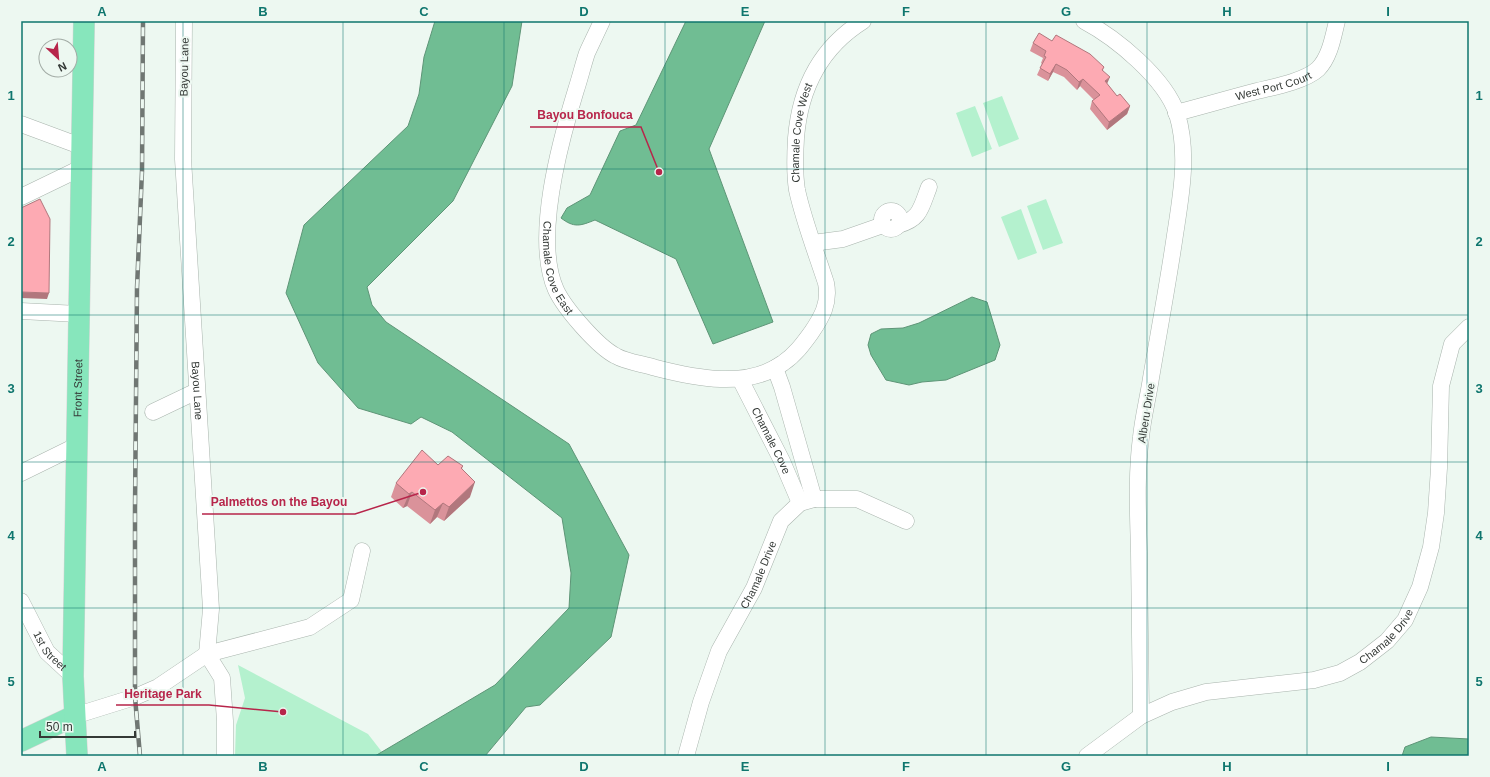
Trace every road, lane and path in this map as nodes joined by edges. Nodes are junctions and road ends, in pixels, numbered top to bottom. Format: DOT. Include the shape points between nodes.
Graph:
graph roads {
  1 [pos="84,21"];
  2 [pos="184,21"];
  3 [pos="602,21"];
  4 [pos="863,21"];
  5 [pos="1337,21"];
  6 [pos="1093,23"];
  7 [pos="1176,113"];
  8 [pos="21,124"];
  9 [pos="82,158"];
  10 [pos="929,187"];
  11 [pos="21,197"];
  12 [pos="813,243"];
  13 [pos="21,311"];
  14 [pos="78,314"];
  15 [pos="1469,326"];
  16 [pos="775,368"];
  17 [pos="758,374"];
  18 [pos="740,378"];
  19 [pos="197,391"];
  20 [pos="153,412"];
  21 [pos="76,446"];
  22 [pos="21,473"];
  23 [pos="807,501"];
  24 [pos="906,521"];
  25 [pos="362,551"];
  26 [pos="21,601"];
  27 [pos="207,654"];
  28 [pos="73,676"];
  29 [pos="74,716"];
  30 [pos="1141,716"];
  31 [pos="21,741"];
  32 [pos="77,756"];
  33 [pos="225,756"];
  34 [pos="686,756"];
  35 [pos="1087,756"];
  1 -- 9 [label="main road, Front Street"];
  2 -- 19 [label="street, Bayou Lane" via="182,159"];
  3 -- 18 [label="street, Chamale Cove East" via="587,54 566,122 550,199 547,228 549,264 556,290 596,342 616,356 673,372 716,379"];
  4 -- 12 [label="street, Chamale Cove West" via="838,40 815,69 798,120 795,156 797,189"];
  5 -- 7 [label="street, West Port Court" via="1326,59 1311,74"];
  6 -- 7 [label="street" via="1135,58 1156,80"];
  7 -- 30 [label="street, Alberu Drive" via="1183,152 1183,172 1172,255 1140,445 1138,492"];
  8 -- 9 [label="street"];
  9 -- 11 [label="street"];
  9 -- 14 [label="main road, Front Street"];
  10 -- 12 [label="street" via="918,214 909,222 843,239"];
  12 -- 16 [label="street, Chamale Cove West" via="828,291 825,310 800,348"];
  13 -- 14 [label="street"];
  14 -- 21 [label="main road, Front Street"];
  15 -- 30 [label="street, Chamale Drive" via="1452,344 1441,386 1439,468 1431,547 1420,587 1405,620 1387,641 1360,662 1340,673 1314,680 1206,692 1172,702"];
  16 -- 17 [label="street, Chamale Cove West"];
  16 -- 23 [label="street, Chamale Cove" via="782,387"];
  17 -- 18 [label="street, Chamale Cove East"];
  18 -- 23 [label="street, Chamale Cove" via="782,461"];
  19 -- 20 [label="street"];
  19 -- 27 [label="street, Bayou Lane" via="211,609"];
  21 -- 22 [label="street"];
  21 -- 28 [label="main road, Front Street"];
  23 -- 24 [label="street" via="857,499"];
  23 -- 34 [label="street, Chamale Drive" via="781,521 754,588 719,651 700,702"];
  25 -- 27 [label="street" via="351,600 310,628"];
  26 -- 28 [label="street, 1st Street" via="47,652"];
  27 -- 29 [label="street" via="158,687"];
  27 -- 33 [label="street" via="222,678"];
  28 -- 29 [label="main road, Front Street"];
  29 -- 31 [label="main road"];
  29 -- 32 [label="main road, Front Street"];
  30 -- 35 [label="street, Chamale Drive"];
}
